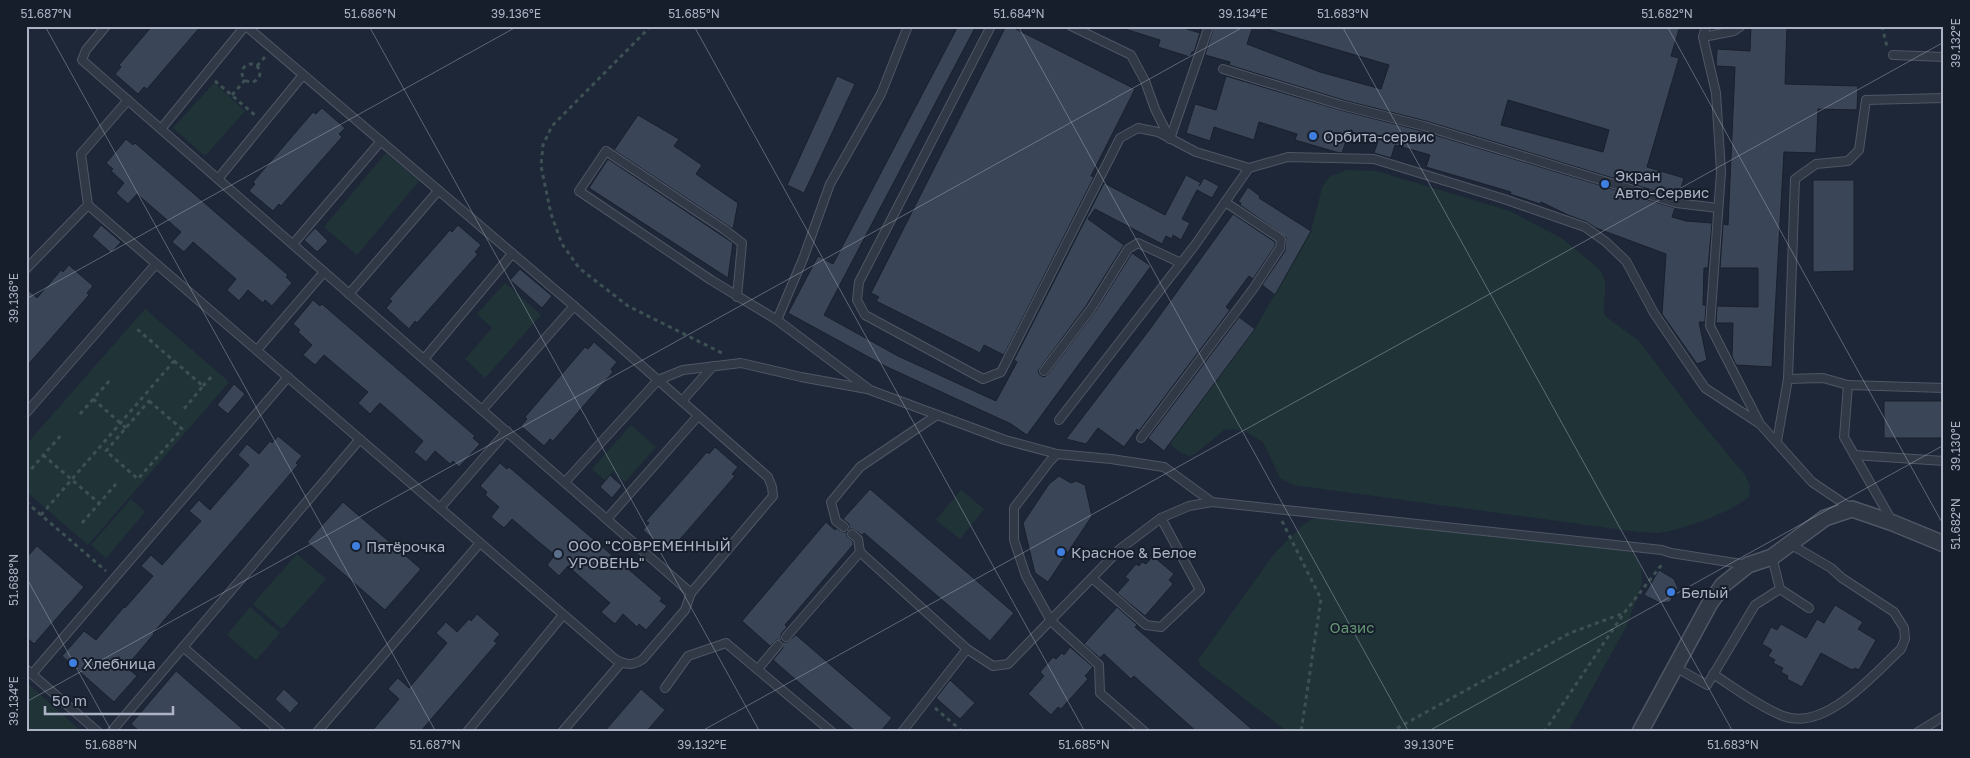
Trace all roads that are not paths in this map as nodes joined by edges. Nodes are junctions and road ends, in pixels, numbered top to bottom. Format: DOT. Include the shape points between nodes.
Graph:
graph roads {
  1 [pos="106,26"];
  2 [pos="246,26"];
  3 [pos="908,26"];
  4 [pos="991,26"];
  5 [pos="1071,26"];
  6 [pos="1210,26"];
  7 [pos="1706,26"];
  8 [pos="1741,26"];
  9 [pos="1703,37"];
  10 [pos="1893,55"];
  11 [pos="1944,56"];
  12 [pos="1224,69"];
  13 [pos="303,75"];
  14 [pos="1944,98"];
  15 [pos="128,100"];
  16 [pos="161,129"];
  17 [pos="1170,139"];
  18 [pos="381,141"];
  19 [pos="1249,168"];
  20 [pos="218,179"];
  21 [pos="438,191"];
  22 [pos="1225,202"];
  23 [pos="88,205"];
  24 [pos="1718,208"];
  25 [pos="293,244"];
  26 [pos="512,254"];
  27 [pos="1181,263"];
  28 [pos="156,264"];
  29 [pos="26,269"];
  30 [pos="324,272"];
  31 [pos="349,294"];
  32 [pos="737,297"];
  33 [pos="574,306"];
  34 [pos="777,320"];
  35 [pos="257,350"];
  36 [pos="424,359"];
  37 [pos="713,366"];
  38 [pos="1044,371"];
  39 [pos="288,377"];
  40 [pos="1788,379"];
  41 [pos="658,380"];
  42 [pos="1848,385"];
  43 [pos="1944,388"];
  44 [pos="870,390"];
  45 [pos="682,401"];
  46 [pos="482,410"];
  47 [pos="26,413"];
  48 [pos="937,415"];
  49 [pos="698,416"];
  50 [pos="1059,420"];
  51 [pos="1760,424"];
  52 [pos="507,432"];
  53 [pos="1141,438"];
  54 [pos="360,439"];
  55 [pos="1777,441"];
  56 [pos="1057,454"];
  57 [pos="1854,455"];
  58 [pos="1944,461"];
  59 [pos="565,482"];
  60 [pos="1212,502"];
  61 [pos="440,508"];
  62 [pos="1852,509"];
  63 [pos="1160,518"];
  64 [pos="607,519"];
  65 [pos="1893,522"];
  66 [pos="844,528"];
  67 [pos="852,534"];
  68 [pos="480,543"];
  69 [pos="1790,544"];
  70 [pos="1944,544"];
  71 [pos="860,552"];
  72 [pos="1772,557"];
  73 [pos="1748,565"];
  74 [pos="1092,578"];
  75 [pos="1780,589"];
  76 [pos="691,592"];
  77 [pos="1809,608"];
  78 [pos="563,615"];
  79 [pos="1051,621"];
  80 [pos="786,637"];
  81 [pos="778,645"];
  82 [pos="183,647"];
  83 [pos="968,649"];
  84 [pos="621,663"];
  85 [pos="1675,667"];
  86 [pos="758,669"];
  87 [pos="29,671"];
  88 [pos="1713,674"];
  89 [pos="665,688"];
  90 [pos="1944,716"];
  91 [pos="98,732"];
  92 [pos="111,732"];
  93 [pos="281,732"];
  94 [pos="317,732"];
  95 [pos="467,732"];
  96 [pos="562,732"];
  97 [pos="832,732"];
  98 [pos="902,732"];
  99 [pos="1145,732"];
  100 [pos="1640,732"];
  101 [pos="1918,732"];
  1 -- 15 [label="lane" via="82,60"];
  2 -- 13 [label="lane"];
  2 -- 16 [label="lane"];
  3 -- 34 [label="lane" via="881,94 830,184"];
  4 -- 17 [label="lane" via="859,282 857,300 865,315 984,379 1001,372 1120,138 1138,128 1158,132"];
  5 -- 17 [label="lane" via="1131,55"];
  6 -- 17 [label="lane"];
  7 -- 9 [label="lane"];
  8 -- 9 [label="lane" via="1734,31"];
  9 -- 24 [label="lane" via="1716,93 1721,172"];
  10 -- 11 [label="lane"];
  12 -- 24 [label="lane" via="1676,203"];
  13 -- 18 [label="lane"];
  13 -- 20 [label="lane"];
  14 -- 40 [label="lane" via="1866,100 1860,150 1848,161 1816,164 1795,179"];
  15 -- 16 [label="lane"];
  15 -- 23 [label="lane" via="81,154"];
  16 -- 20 [label="lane"];
  17 -- 19 [label="lane" via="1196,152"];
  18 -- 21 [label="lane"];
  18 -- 25 [label="lane"];
  19 -- 22 [label="lane"];
  19 -- 51 [label="lane" via="1288,157 1374,159 1585,227 1626,261 1654,313 1705,388"];
  20 -- 25 [label="lane"];
  21 -- 26 [label="lane"];
  21 -- 31 [label="lane"];
  22 -- 27 [label="lane"];
  22 -- 53 [label="lane" via="1281,238 1280,248"];
  23 -- 28 [label="lane"];
  23 -- 29 [label="lane"];
  24 -- 51 [label="lane" via="1710,326"];
  25 -- 30 [label="lane"];
  26 -- 33 [label="lane"];
  26 -- 36 [label="lane"];
  27 -- 38 [label="lane" via="1138,243 1128,249 1091,309"];
  27 -- 50 [label="lane"];
  28 -- 35 [label="lane"];
  28 -- 47 [label="lane"];
  30 -- 31 [label="lane"];
  30 -- 35 [label="lane"];
  31 -- 36 [label="lane"];
  32 -- 32 [label="lane" via="580,191 606,151 742,243"];
  32 -- 34 [label="lane"];
  33 -- 41 [label="lane"];
  33 -- 46 [label="lane"];
  34 -- 44 [label="lane"];
  35 -- 39 [label="lane"];
  36 -- 46 [label="lane"];
  37 -- 41 [label="lane" via="683,370"];
  37 -- 44 [label="lane" via="741,362"];
  37 -- 45 [label="lane"];
  39 -- 54 [label="lane"];
  39 -- 87 [label="lane"];
  40 -- 42 [label="lane" via="1823,378"];
  40 -- 55 [label="lane"];
  41 -- 45 [label="lane"];
  41 -- 59 [label="lane"];
  42 -- 43 [label="lane"];
  42 -- 57 [label="lane" via="1844,437"];
  44 -- 48 [label="lane"];
  45 -- 49 [label="lane"];
  46 -- 52 [label="lane"];
  48 -- 56 [label="lane" via="1005,440"];
  48 -- 66 [label="lane" via="854,474 831,502 836,521"];
  49 -- 64 [label="lane"];
  49 -- 76 [label="lane" via="768,477 772,496"];
  51 -- 55 [label="lane"];
  52 -- 59 [label="lane"];
  52 -- 61 [label="lane"];
  54 -- 61 [label="lane"];
  54 -- 82 [label="lane"];
  55 -- 62 [label="lane" via="1812,482"];
  56 -- 60 [label="lane" via="1164,467"];
  56 -- 79 [label="lane" via="1014,508 1014,540 1026,576"];
  57 -- 58 [label="lane"];
  57 -- 65 [label="lane"];
  59 -- 64 [label="lane"];
  60 -- 63 [label="lane" via="1189,506"];
  60 -- 73 [label="lane" via="1662,550"];
  61 -- 68 [label="lane"];
  62 -- 65 [label="street"];
  62 -- 69 [label="street" via="1825,518"];
  63 -- 74 [label="lane" via="1120,549"];
  63 -- 74 [label="lane" via="1200,590 1161,628 1146,625"];
  64 -- 76 [label="lane"];
  65 -- 70 [label="street"];
  67 -- 71 [label="lane" via="858,539"];
  68 -- 78 [label="lane"];
  68 -- 94 [label="lane"];
  69 -- 72 [label="street"];
  69 -- 88 [label="lane" via="1894,612 1904,628 1901,649 1849,697 1830,710 1797,719 1771,710"];
  71 -- 80 [label="lane"];
  71 -- 83 [label="lane"];
  72 -- 73 [label="street"];
  72 -- 75 [label="lane"];
  73 -- 85 [label="street" via="1723,585 1710,603"];
  74 -- 79 [label="lane"];
  75 -- 77 [label="lane"];
  75 -- 88 [label="lane" via="1755,605"];
  76 -- 84 [label="lane" via="685,610 643,659 632,664"];
  78 -- 84 [label="lane"];
  78 -- 95 [label="lane"];
  79 -- 83 [label="lane" via="1008,664 993,666"];
  79 -- 99 [label="lane" via="1099,665 1100,693"];
  81 -- 86 [label="lane"];
  82 -- 92 [label="lane"];
  82 -- 93 [label="lane"];
  83 -- 98 [label="lane"];
  84 -- 96 [label="lane"];
  85 -- 88 [label="lane" via="1707,685"];
  85 -- 100 [label="street"];
  86 -- 89 [label="lane" via="726,643 688,656"];
  86 -- 97 [label="lane"];
  87 -- 91 [label="lane"];
  90 -- 101 [label="lane"];
}
